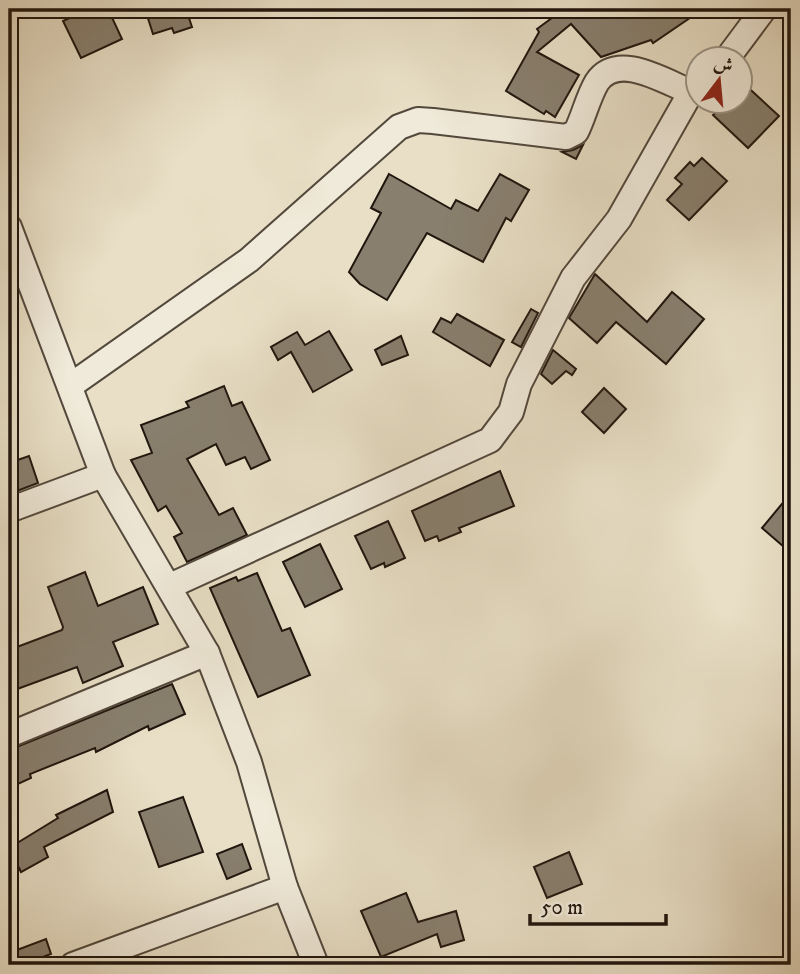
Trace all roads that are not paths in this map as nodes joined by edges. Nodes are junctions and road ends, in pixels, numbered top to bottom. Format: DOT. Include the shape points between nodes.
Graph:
graph roads {
  1 [pos="764,9"];
  2 [pos="736,46"];
  3 [pos="684,85"];
  4 [pos="684,108"];
  5 [pos="9,227"];
  6 [pos="70,386"];
  7 [pos="103,475"];
  8 [pos="9,510"];
  9 [pos="170,586"];
  10 [pos="207,653"];
  11 [pos="9,735"];
  12 [pos="285,887"];
  13 [pos="73,965"];
  14 [pos="316,965"];
  1 -- 2 [label="street"];
  3 -- 6 [label="street" via="640,71 609,70 596,83 576,132 566,137 425,120 399,127 249,260"];
  4 -- 9 [label="street" via="620,219 573,278 519,384 511,412 490,440"];
  5 -- 6 [label="street"];
  6 -- 7 [label="street"];
  7 -- 8 [label="street"];
  7 -- 9 [label="street"];
  9 -- 10 [label="street"];
  10 -- 11 [label="street"];
  10 -- 12 [label="street" via="249,761"];
  12 -- 13 [label="street"];
  12 -- 14 [label="street"];
}
